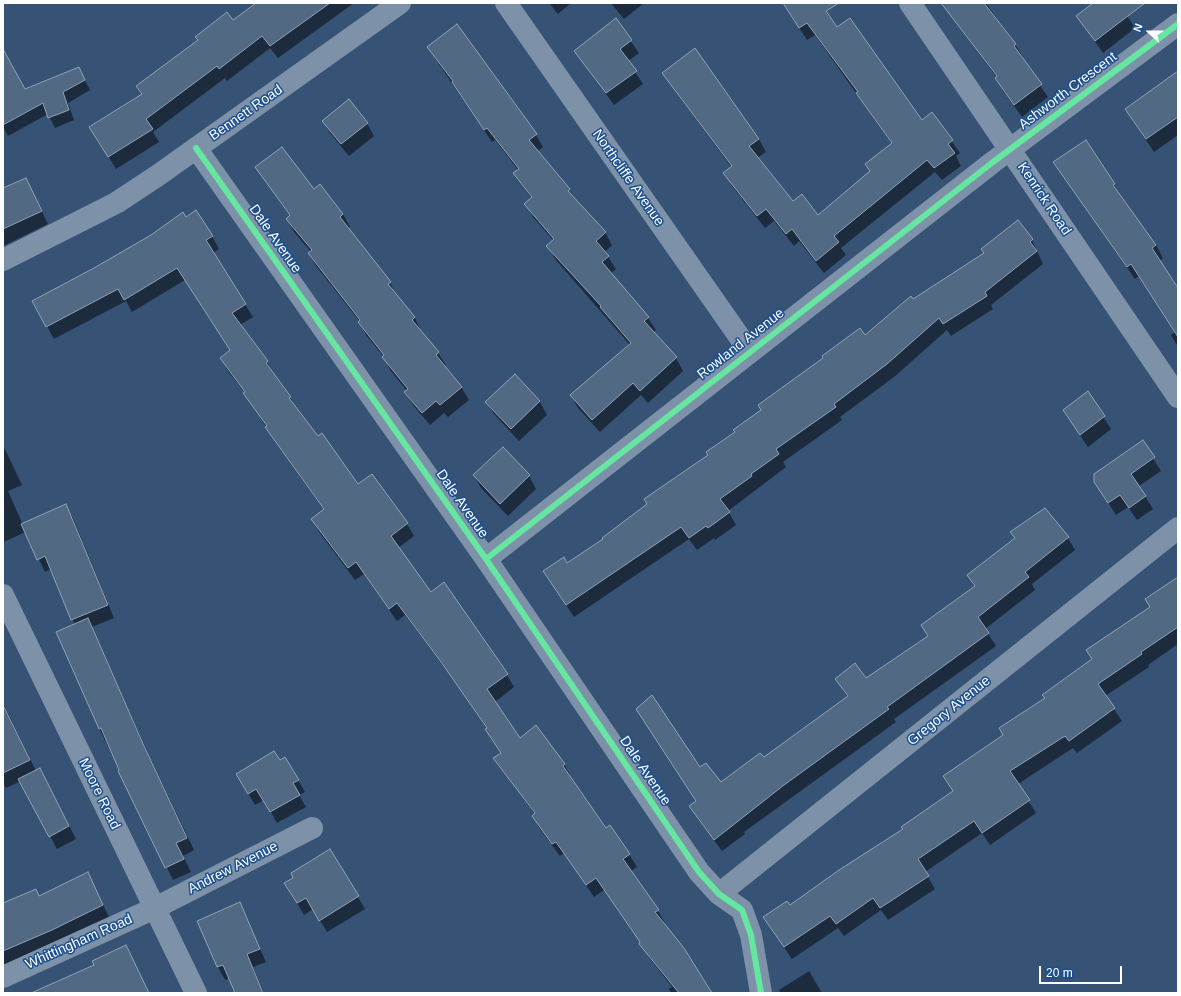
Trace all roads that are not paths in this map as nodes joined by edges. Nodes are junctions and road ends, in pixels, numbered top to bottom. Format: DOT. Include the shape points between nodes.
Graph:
graph roads {
  1 [pos="400,3"];
  2 [pos="506,3"];
  3 [pos="910,3"];
  4 [pos="1178,24"];
  5 [pos="196,148"];
  6 [pos="1010,149"];
  7 [pos="3,260"];
  8 [pos="750,352"];
  9 [pos="1178,397"];
  10 [pos="1178,528"];
  11 [pos="486,560"];
  12 [pos="3,596"];
  13 [pos="312,828"];
  14 [pos="719,894"];
  15 [pos="155,908"];
  16 [pos="3,977"];
  17 [pos="196,993"];
  18 [pos="761,993"];
  1 -- 5 [label="street, Bennett Road"];
  2 -- 8 [label="street, Northcliffe Avenue"];
  3 -- 6 [label="street, Kenrick Road"];
  4 -- 6 [label="street, Ashworth Crescent"];
  5 -- 7 [label="street, Bennett Road" via="116,203"];
  5 -- 11 [label="street, Dale Avenue"];
  6 -- 8 [label="street, Rowland Avenue"];
  6 -- 9 [label="street, Kenrick Road"];
  8 -- 11 [label="street, Rowland Avenue"];
  10 -- 14 [label="street, Gregory Avenue"];
  11 -- 14 [label="street, Dale Avenue" via="699,872"];
  12 -- 15 [label="street, Moore Road"];
  13 -- 15 [label="street, Andrew Avenue"];
  14 -- 18 [label="street, Dale Avenue" via="742,910 751,936"];
  15 -- 16 [label="street, Whittingham Road"];
  15 -- 17 [label="street, Moore Road"];
}
